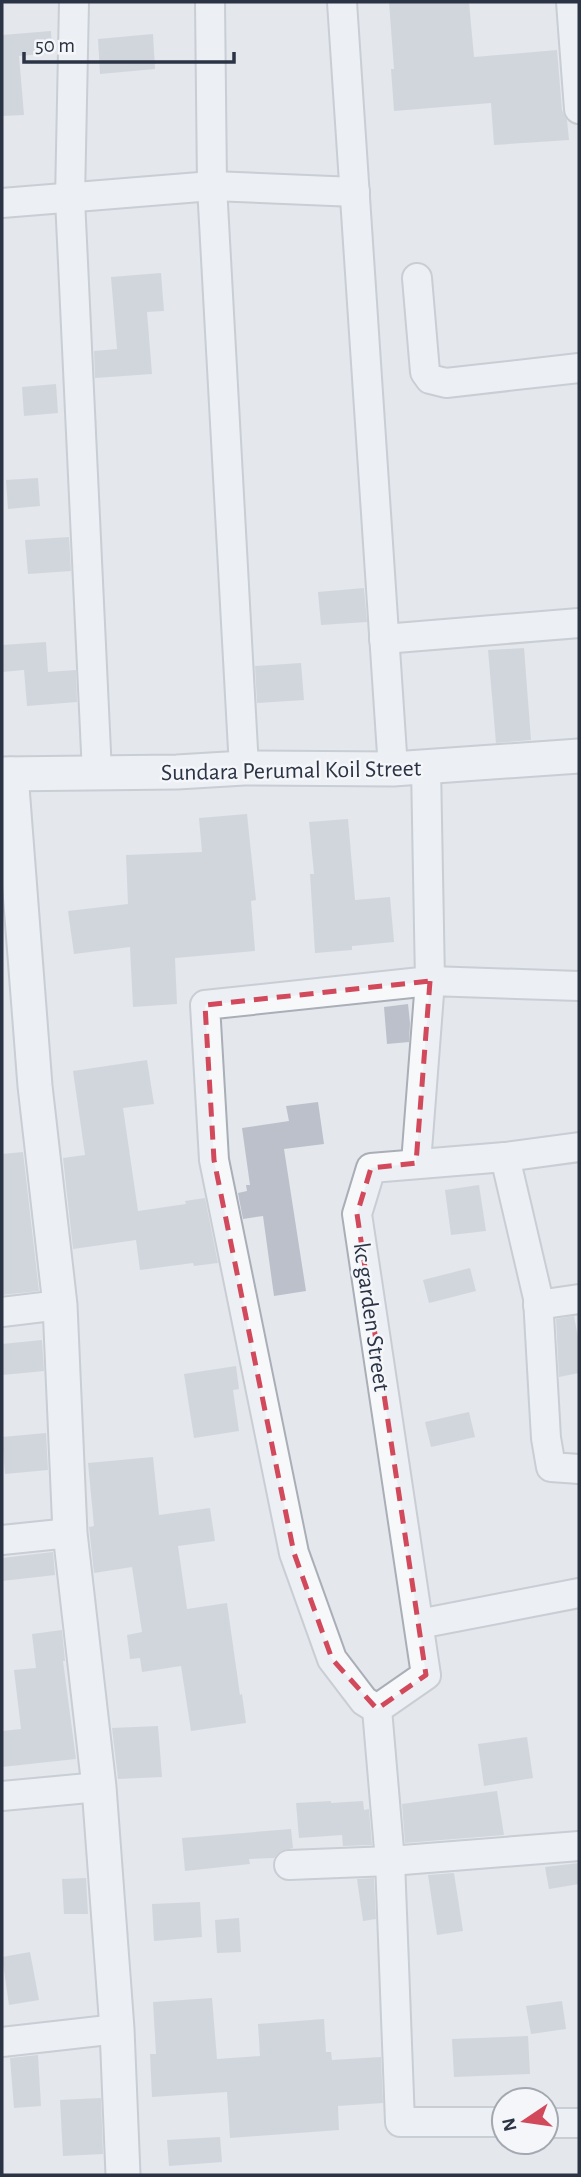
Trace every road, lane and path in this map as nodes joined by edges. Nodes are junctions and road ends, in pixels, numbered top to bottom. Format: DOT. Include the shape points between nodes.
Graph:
graph roads {
  1 [pos="74,2"];
  2 [pos="210,2"];
  3 [pos="342,2"];
  4 [pos="571,2"];
  5 [pos="579,109"];
  6 [pos="212,186"];
  7 [pos="355,192"];
  8 [pos="70,199"];
  9 [pos="2,203"];
  10 [pos="417,278"];
  11 [pos="579,368"];
  12 [pos="579,623"];
  13 [pos="384,639"];
  14 [pos="579,755"];
  15 [pos="426,767"];
  16 [pos="244,768"];
  17 [pos="393,769"];
  18 [pos="97,773"];
  19 [pos="6,774"];
  20 [pos="430,981"];
  21 [pos="579,986"];
  22 [pos="579,1147"];
  23 [pos="505,1157"];
  24 [pos="416,1163"];
  25 [pos="579,1300"];
  26 [pos="60,1305"];
  27 [pos="538,1305"];
  28 [pos="2,1312"];
  29 [pos="579,1469"];
  30 [pos="70,1533"];
  31 [pos="2,1540"];
  32 [pos="579,1593"];
  33 [pos="419,1624"];
  34 [pos="377,1709"];
  35 [pos="99,1787"];
  36 [pos="2,1796"];
  37 [pos="579,1846"];
  38 [pos="390,1861"];
  39 [pos="289,1865"];
  40 [pos="117,2029"];
  41 [pos="2,2042"];
  42 [pos="490,2122"];
  43 [pos="560,2123"];
  44 [pos="579,2123"];
  45 [pos="122,2175"];
  1 -- 8 [label="street"];
  2 -- 6 [label="street"];
  3 -- 7 [label="street"];
  4 -- 5 [label="street"];
  6 -- 7 [label="street"];
  6 -- 8 [label="street"];
  6 -- 16 [label="street"];
  7 -- 13 [label="street"];
  8 -- 9 [label="street"];
  8 -- 18 [label="street"];
  10 -- 11 [label="street" via="425,372 430,379 446,383"];
  12 -- 13 [label="street"];
  13 -- 17 [label="street"];
  14 -- 15 [label="street, Sundara Perumal Koil Street"];
  15 -- 17 [label="street, Sundara Perumal Koil Street"];
  15 -- 20 [label="street"];
  16 -- 17 [label="street, Sundara Perumal Koil Street"];
  16 -- 18 [label="street, Sundara Perumal Koil Street"];
  18 -- 19 [label="street, Sundara Perumal Koil Street"];
  19 -- 26 [label="street"];
  20 -- 21 [label="street"];
  20 -- 24 [label="street"];
  20 -- 34 [label="street" via="205,1005 214,1160 294,1553 332,1660 364,1701"];
  22 -- 23 [label="street, kc garden Street"];
  23 -- 24 [label="street, kc garden Street"];
  23 -- 27 [label="street"];
  24 -- 33 [label="street, kc garden Street" via="370,1168 357,1214"];
  25 -- 27 [label="street"];
  26 -- 28 [label="street"];
  26 -- 30 [label="street"];
  27 -- 29 [label="street" via="551,1467"];
  30 -- 31 [label="street"];
  30 -- 35 [label="street"];
  32 -- 33 [label="street"];
  33 -- 34 [label="street, kc garden Street" via="426,1675"];
  34 -- 38 [label="street"];
  35 -- 36 [label="street"];
  35 -- 40 [label="street"];
  37 -- 38 [label="street"];
  38 -- 39 [label="street"];
  38 -- 42 [label="street" via="400,2122"];
  40 -- 41 [label="street"];
  40 -- 45 [label="street"];
  43 -- 44 [label="street"];
}
